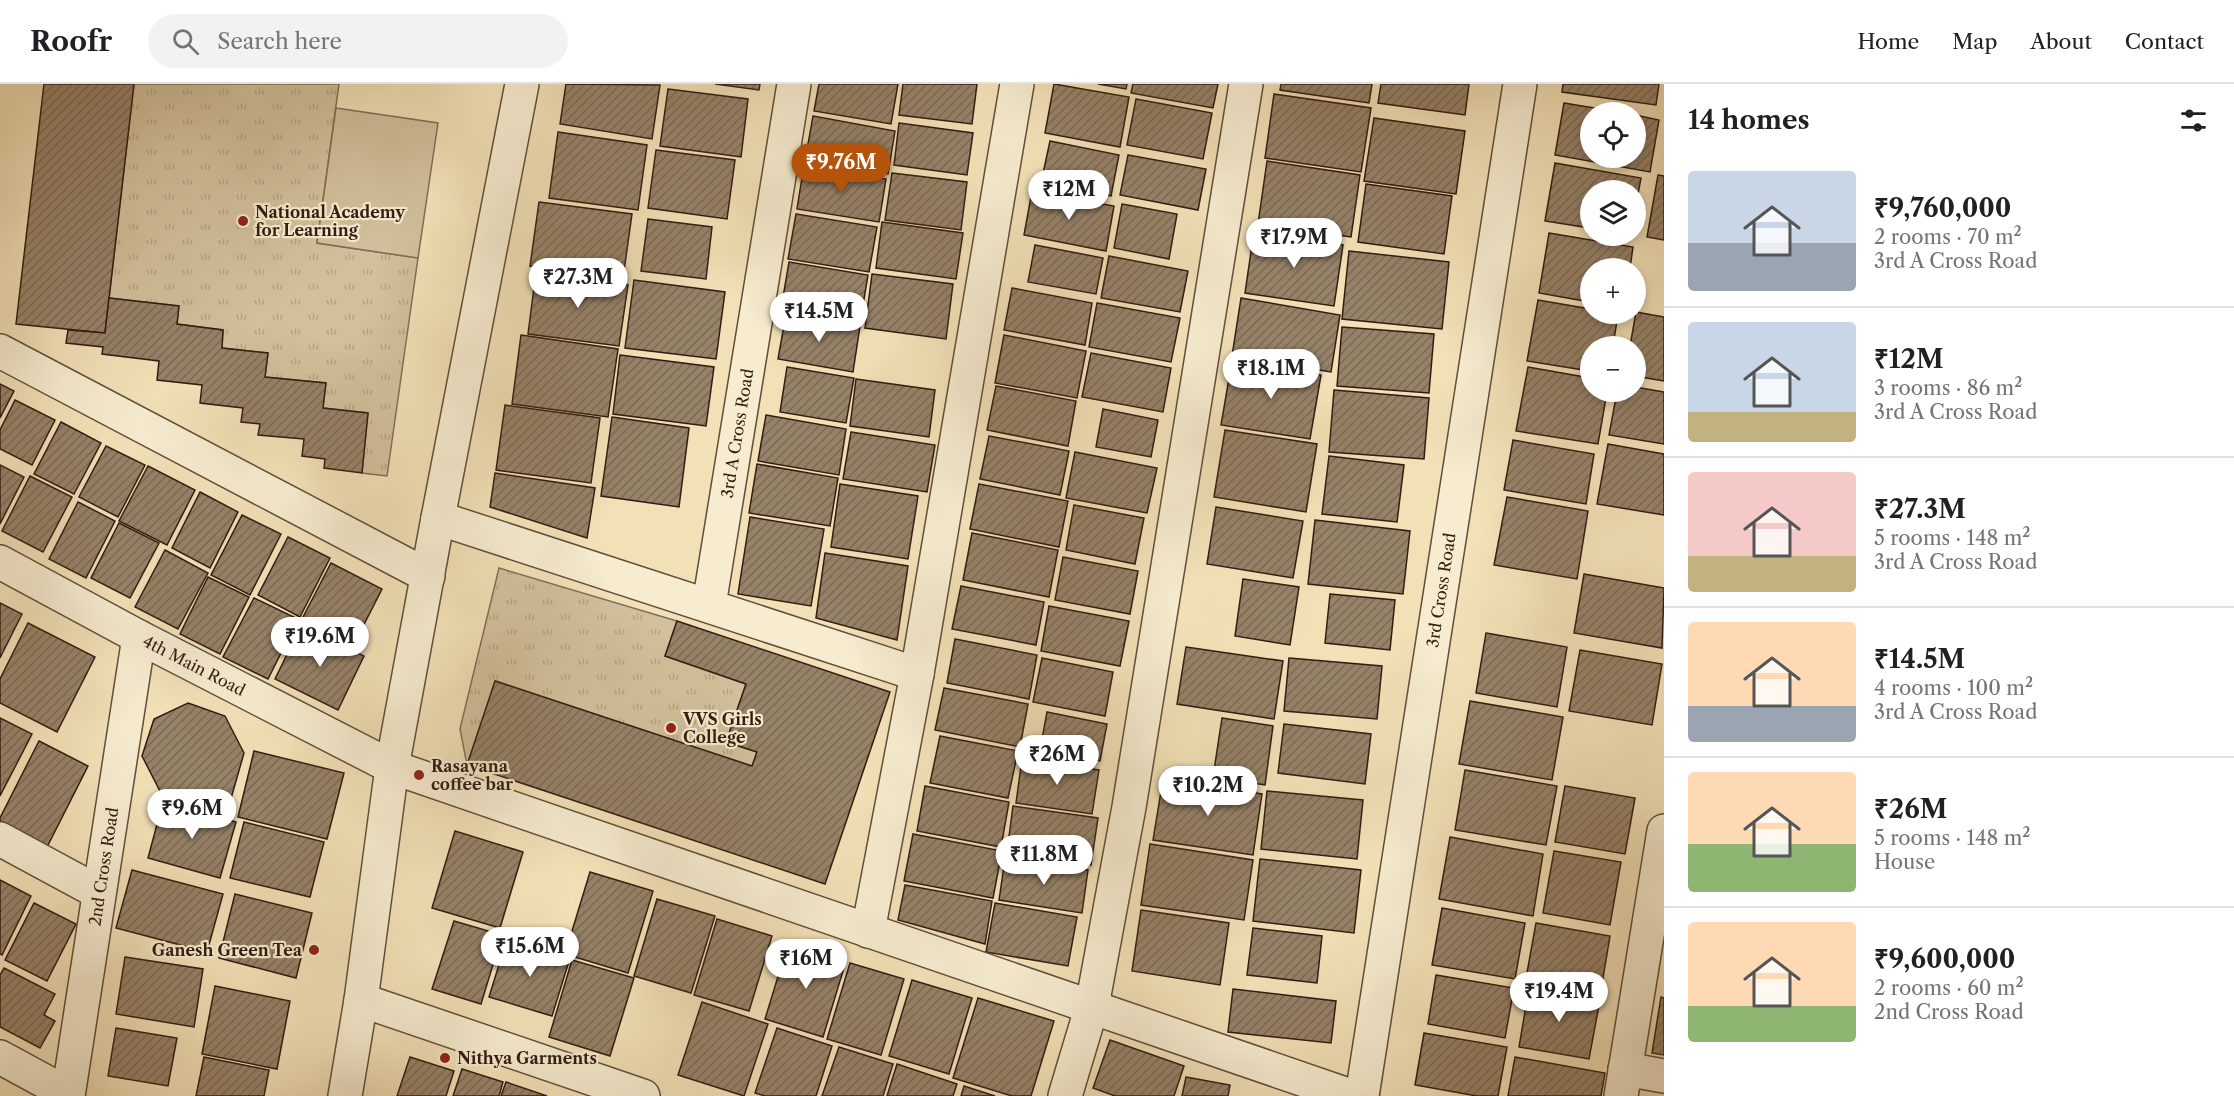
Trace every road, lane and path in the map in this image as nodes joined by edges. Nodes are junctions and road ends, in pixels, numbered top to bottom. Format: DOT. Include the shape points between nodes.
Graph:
graph roads {
  1 [pos="522,84"];
  2 [pos="794,84"];
  3 [pos="1017,84"];
  4 [pos="1246,84"];
  5 [pos="1520,84"];
  6 [pos="0,351"];
  7 [pos="438,518"];
  8 [pos="0,562"];
  9 [pos="428,576"];
  10 [pos="709,605"];
  11 [pos="139,637"];
  12 [pos="917,674"];
  13 [pos="392,767"];
  14 [pos="1664,831"];
  15 [pos="0,839"];
  16 [pos="98,892"];
  17 [pos="868,931"];
  18 [pos="361,1000"];
  19 [pos="1092,1006"];
  20 [pos="0,1057"];
  21 [pos="1664,1076"];
  22 [pos="1623,1083"];
  23 [pos="68,1095"];
  24 [pos="345,1096"];
  25 [pos="643,1096"];
  26 [pos="1065,1096"];
  27 [pos="1351,1096"];
  28 [pos="1362,1096"];
  1 -- 7 [label="street"];
  2 -- 10 [label="street, 3rd A Cross Road"];
  3 -- 12 [label="street"];
  4 -- 19 [label="street" via="1129,807"];
  5 -- 28 [label="street, 3rd Cross Road"];
  6 -- 9 [label="street"];
  7 -- 9 [label="street"];
  7 -- 10 [label="street"];
  8 -- 11 [label="street, 4th Main Road"];
  9 -- 13 [label="street"];
  10 -- 12 [label="street"];
  11 -- 13 [label="street, 4th Main Road"];
  11 -- 16 [label="street, 2nd Cross Road"];
  12 -- 17 [label="street"];
  13 -- 17 [label="street, 4th Main Road"];
  13 -- 18 [label="street"];
  14 -- 22 [label="street"];
  15 -- 16 [label="street"];
  16 -- 23 [label="street, 2nd Cross Road"];
  17 -- 19 [label="street, 4th Main Road"];
  18 -- 24 [label="street"];
  18 -- 25 [label="street"];
  19 -- 26 [label="street"];
  19 -- 27 [label="street, 4th Main Road"];
  20 -- 23 [label="street"];
  21 -- 22 [label="street"];
}
